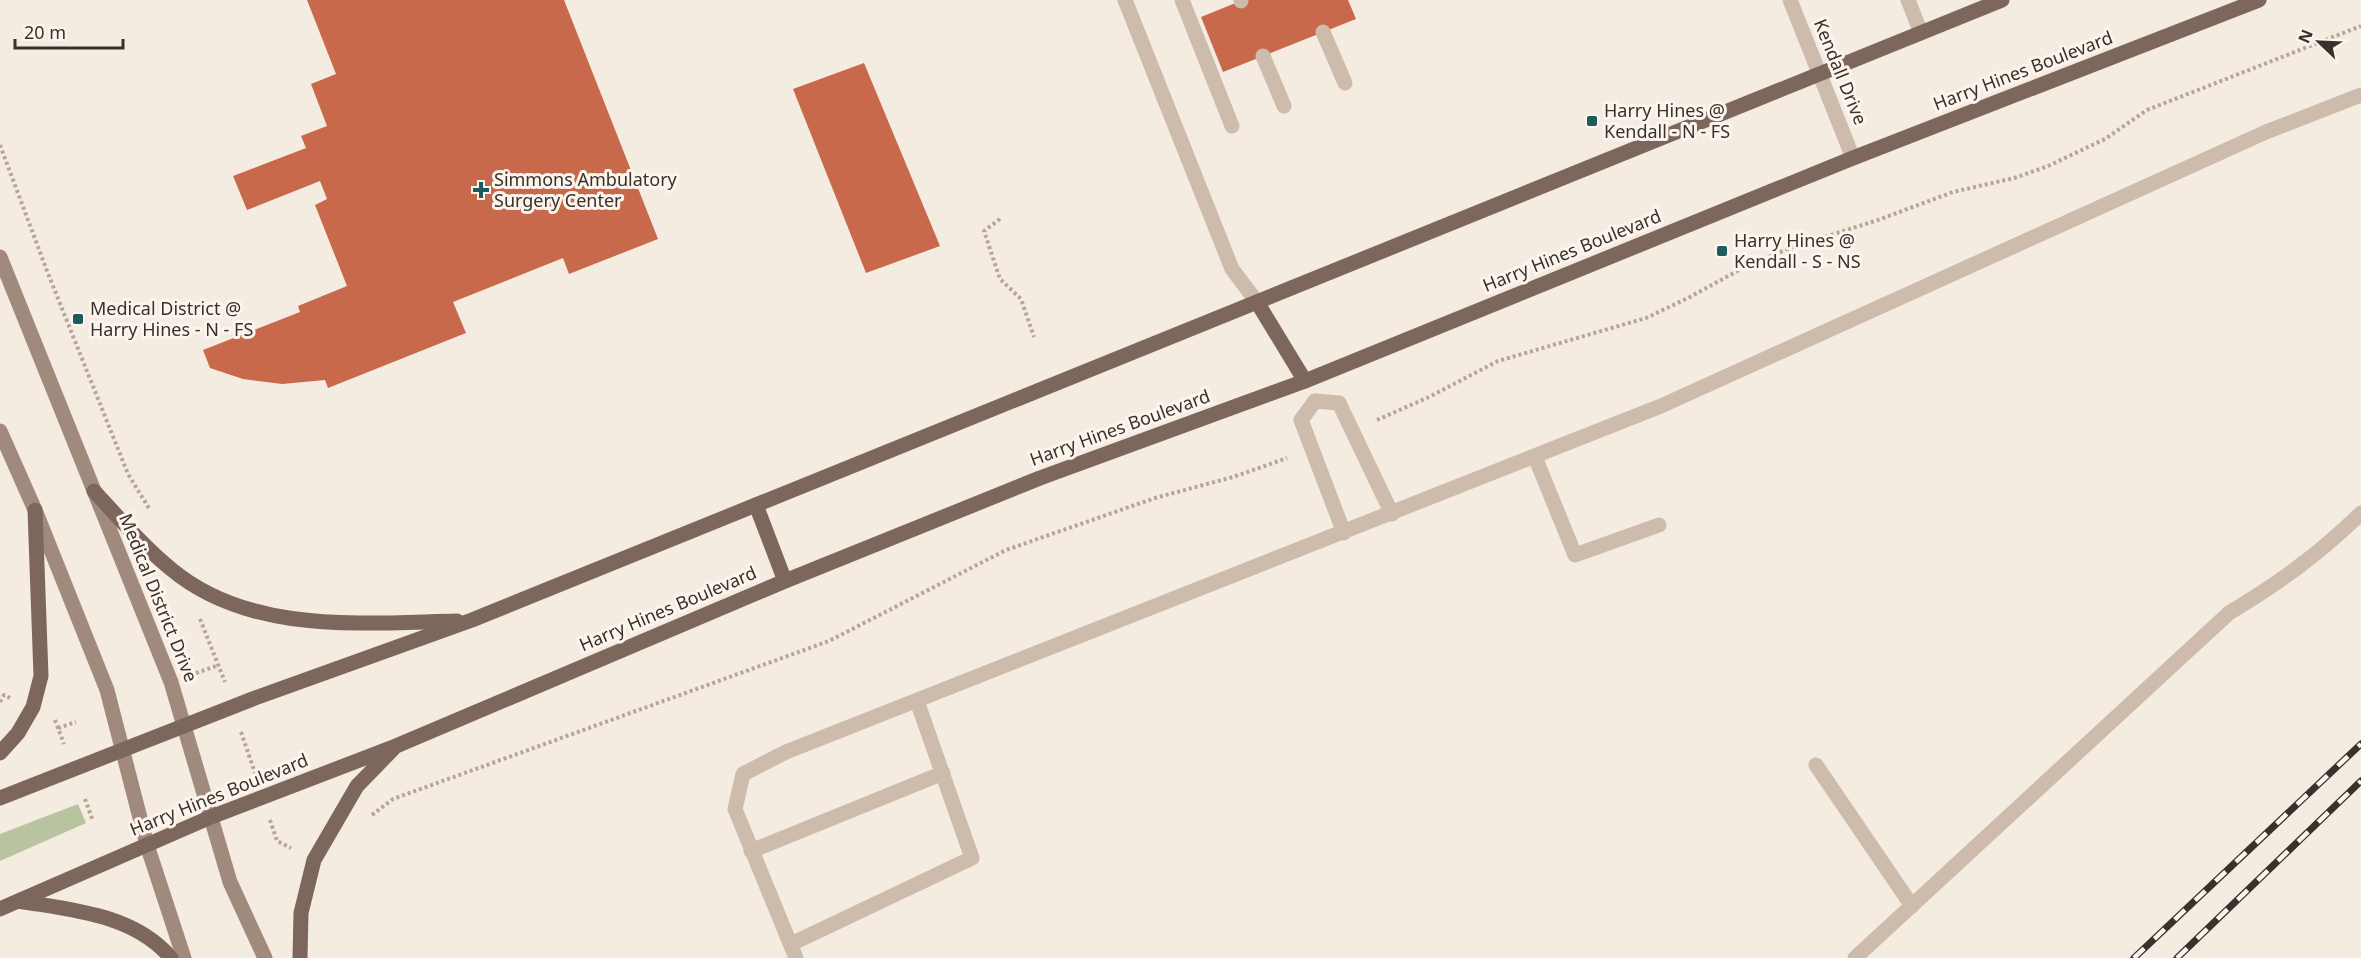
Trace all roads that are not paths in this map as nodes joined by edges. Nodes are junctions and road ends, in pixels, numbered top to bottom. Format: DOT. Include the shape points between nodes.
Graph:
graph roads {
  1 [pos="1125,0"];
  2 [pos="1182,0"];
  3 [pos="1790,0"];
  4 [pos="1908,0"];
  5 [pos="2002,0"];
  6 [pos="2259,0"];
  7 [pos="1323,32"];
  8 [pos="1921,33"];
  9 [pos="1263,56"];
  10 [pos="1820,75"];
  11 [pos="1345,83"];
  12 [pos="2361,95"];
  13 [pos="1284,106"];
  14 [pos="1232,126"];
  15 [pos="1852,158"];
  16 [pos="0,257"];
  17 [pos="1257,302"];
  18 [pos="1305,381"];
  19 [pos="1315,401"];
  20 [pos="0,431"];
  21 [pos="1535,457"];
  22 [pos="94,491"];
  23 [pos="756,505"];
  24 [pos="35,510"];
  25 [pos="2361,513"];
  26 [pos="1392,514"];
  27 [pos="1659,525"];
  28 [pos="1344,533"];
  29 [pos="785,581"];
  30 [pos="472,620"];
  31 [pos="916,701"];
  32 [pos="184,725"];
  33 [pos="396,746"];
  34 [pos="121,750"];
  35 [pos="0,753"];
  36 [pos="1816,765"];
  37 [pos="943,773"];
  38 [pos="0,798"];
  39 [pos="211,817"];
  40 [pos="147,845"];
  41 [pos="751,851"];
  42 [pos="19,901"];
  43 [pos="1912,906"];
  44 [pos="0,909"];
  45 [pos="793,951"];
  46 [pos="171,958"];
  47 [pos="184,958"];
  48 [pos="265,958"];
  49 [pos="300,958"];
  50 [pos="1855,958"];
  1 -- 17 [label="street" via="1232,269"];
  2 -- 14 [label="street"];
  3 -- 10 [label="street, Kendall Drive"];
  4 -- 8 [label="street"];
  5 -- 8 [label="main road"];
  6 -- 15 [label="main road, Harry Hines Boulevard"];
  7 -- 11 [label="street"];
  8 -- 10 [label="main road"];
  9 -- 13 [label="street"];
  10 -- 15 [label="street, Kendall Drive"];
  10 -- 17 [label="main road"];
  12 -- 21 [label="street" via="2255,137 1661,406"];
  15 -- 18 [label="main road, Harry Hines Boulevard"];
  16 -- 22 [label="main road, Medical District Drive"];
  17 -- 18 [label="main road"];
  17 -- 23 [label="main road"];
  18 -- 19 [label="street"];
  18 -- 29 [label="main road, Harry Hines Boulevard" via="1040,478"];
  19 -- 26 [label="street" via="1339,403"];
  19 -- 28 [label="street" via="1301,420"];
  20 -- 24 [label="main road"];
  21 -- 26 [label="street"];
  21 -- 27 [label="street" via="1575,555"];
  22 -- 30 [label="main road" via="172,570 207,593 241,606 294,620 336,623"];
  22 -- 32 [label="main road, Medical District Drive" via="171,682"];
  23 -- 29 [label="main road"];
  23 -- 30 [label="main road"];
  24 -- 34 [label="main road" via="107,690"];
  24 -- 35 [label="main road" via="41,676 33,707"];
  25 -- 43 [label="street" via="2330,544 2286,578 2229,613"];
  26 -- 28 [label="street"];
  28 -- 31 [label="street"];
  29 -- 33 [label="main road, Harry Hines Boulevard"];
  30 -- 32 [label="main road"];
  31 -- 37 [label="street"];
  31 -- 41 [label="street" via="786,752 743,774 735,809"];
  32 -- 34 [label="main road"];
  32 -- 39 [label="main road, Medical District Drive"];
  33 -- 39 [label="main road, Harry Hines Boulevard"];
  33 -- 49 [label="main road" via="357,786 314,860 302,913"];
  34 -- 38 [label="main road"];
  34 -- 40 [label="main road"];
  36 -- 43 [label="street"];
  37 -- 41 [label="street"];
  37 -- 45 [label="street" via="972,858"];
  39 -- 40 [label="main road, Harry Hines Boulevard"];
  39 -- 48 [label="main road, Medical District Drive" via="230,882"];
  40 -- 42 [label="main road, Harry Hines Boulevard"];
  40 -- 47 [label="main road"];
  41 -- 45 [label="street"];
  42 -- 44 [label="main road, Harry Hines Boulevard"];
  42 -- 46 [label="main road" via="103,915 134,930"];
  43 -- 50 [label="street"];
}
